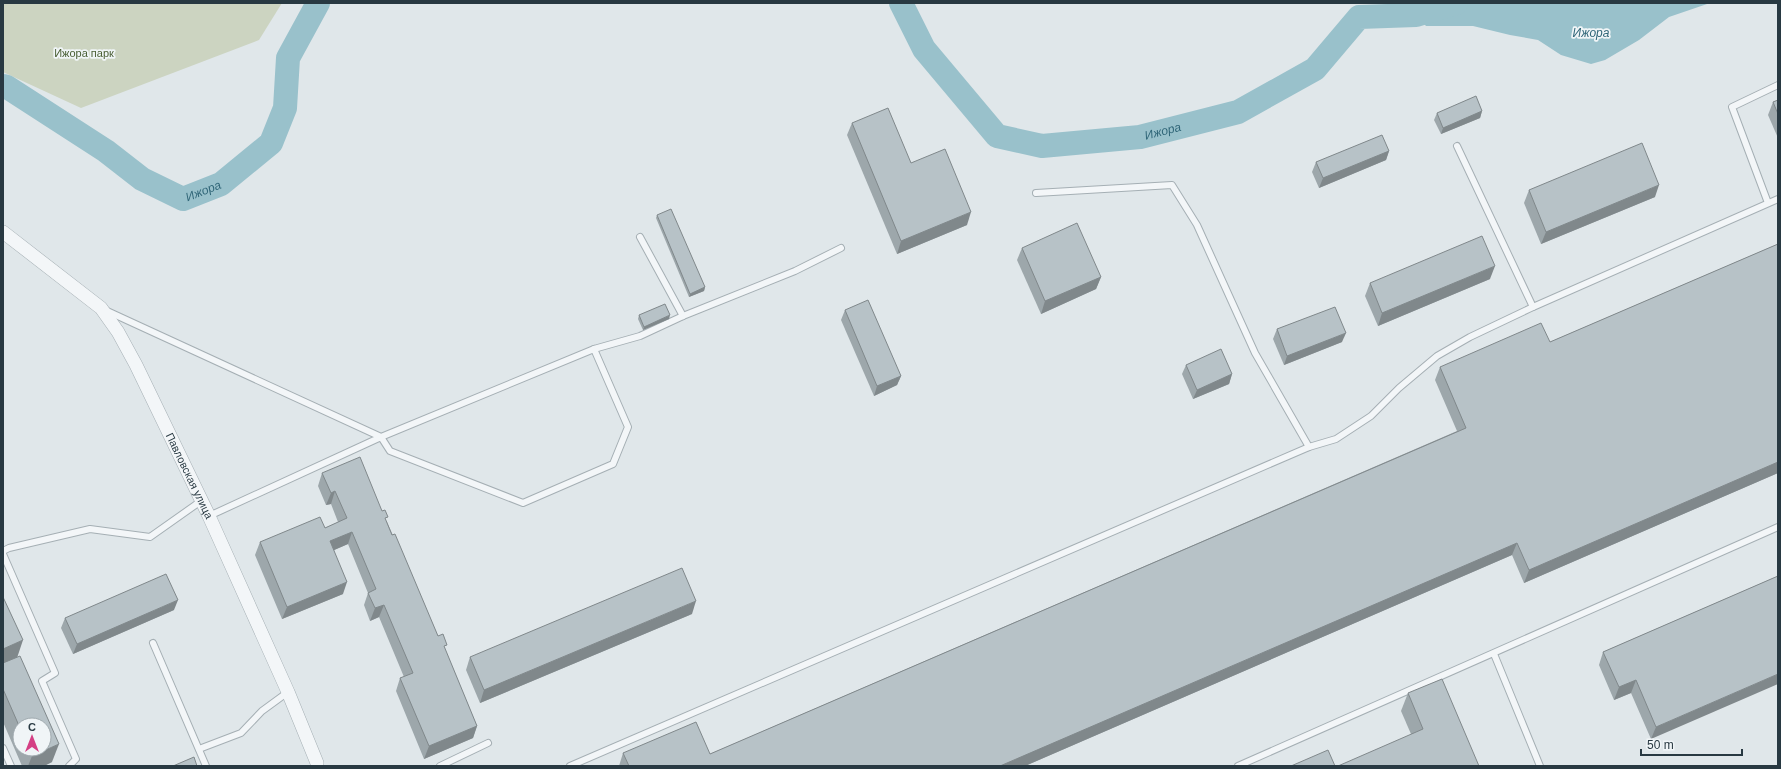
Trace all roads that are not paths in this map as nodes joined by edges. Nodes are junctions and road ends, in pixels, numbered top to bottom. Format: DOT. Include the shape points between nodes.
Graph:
graph roads {
  1 [pos="1778,85"];
  2 [pos="1457,146"];
  3 [pos="1036,193"];
  4 [pos="1778,199"];
  5 [pos="1768,203"];
  6 [pos="3,232"];
  7 [pos="640,237"];
  8 [pos="841,248"];
  9 [pos="1533,307"];
  10 [pos="101,308"];
  11 [pos="683,316"];
  12 [pos="594,349"];
  13 [pos="381,437"];
  14 [pos="1309,447"];
  15 [pos="201,501"];
  16 [pos="209,516"];
  17 [pos="1778,527"];
  18 [pos="3,552"];
  19 [pos="153,643"];
  20 [pos="1494,654"];
  21 [pos="288,692"];
  22 [pos="488,743"];
  23 [pos="3,748"];
  24 [pos="199,749"];
  25 [pos="318,765"];
  26 [pos="11,766"];
  27 [pos="69,766"];
  28 [pos="206,766"];
  29 [pos="440,766"];
  30 [pos="571,766"];
  31 [pos="1238,766"];
  32 [pos="1540,766"];
  1 -- 5 [label="lane" via="1732,107"];
  2 -- 9 [label="lane"];
  3 -- 14 [label="lane" via="1172,185 1197,225 1255,353"];
  4 -- 5 [label="lane"];
  5 -- 9 [label="lane"];
  6 -- 10 [label="street, Павловская улица"];
  7 -- 11 [label="lane"];
  8 -- 11 [label="lane" via="794,271"];
  9 -- 14 [label="lane" via="1437,356 1398,388 1371,416 1336,439"];
  10 -- 13 [label="lane"];
  10 -- 15 [label="street, Павловская улица" via="136,365"];
  11 -- 12 [label="lane" via="640,336"];
  12 -- 13 [label="lane"];
  12 -- 13 [label="lane" via="628,427 613,464 523,504 390,451"];
  13 -- 16 [label="lane"];
  14 -- 30 [label="lane"];
  15 -- 16 [label="street, Павловская улица"];
  15 -- 18 [label="lane" via="150,537 90,529 9,548"];
  16 -- 21 [label="street, Павловская улица"];
  17 -- 20 [label="lane"];
  18 -- 27 [label="lane" via="56,674 42,681 76,759"];
  19 -- 24 [label="lane"];
  20 -- 31 [label="lane"];
  20 -- 32 [label="lane"];
  21 -- 24 [label="lane" via="262,711 241,733"];
  21 -- 25 [label="street, Павловская улица"];
  22 -- 29 [label="lane"];
  23 -- 26 [label="lane"];
  24 -- 28 [label="lane"];
}
